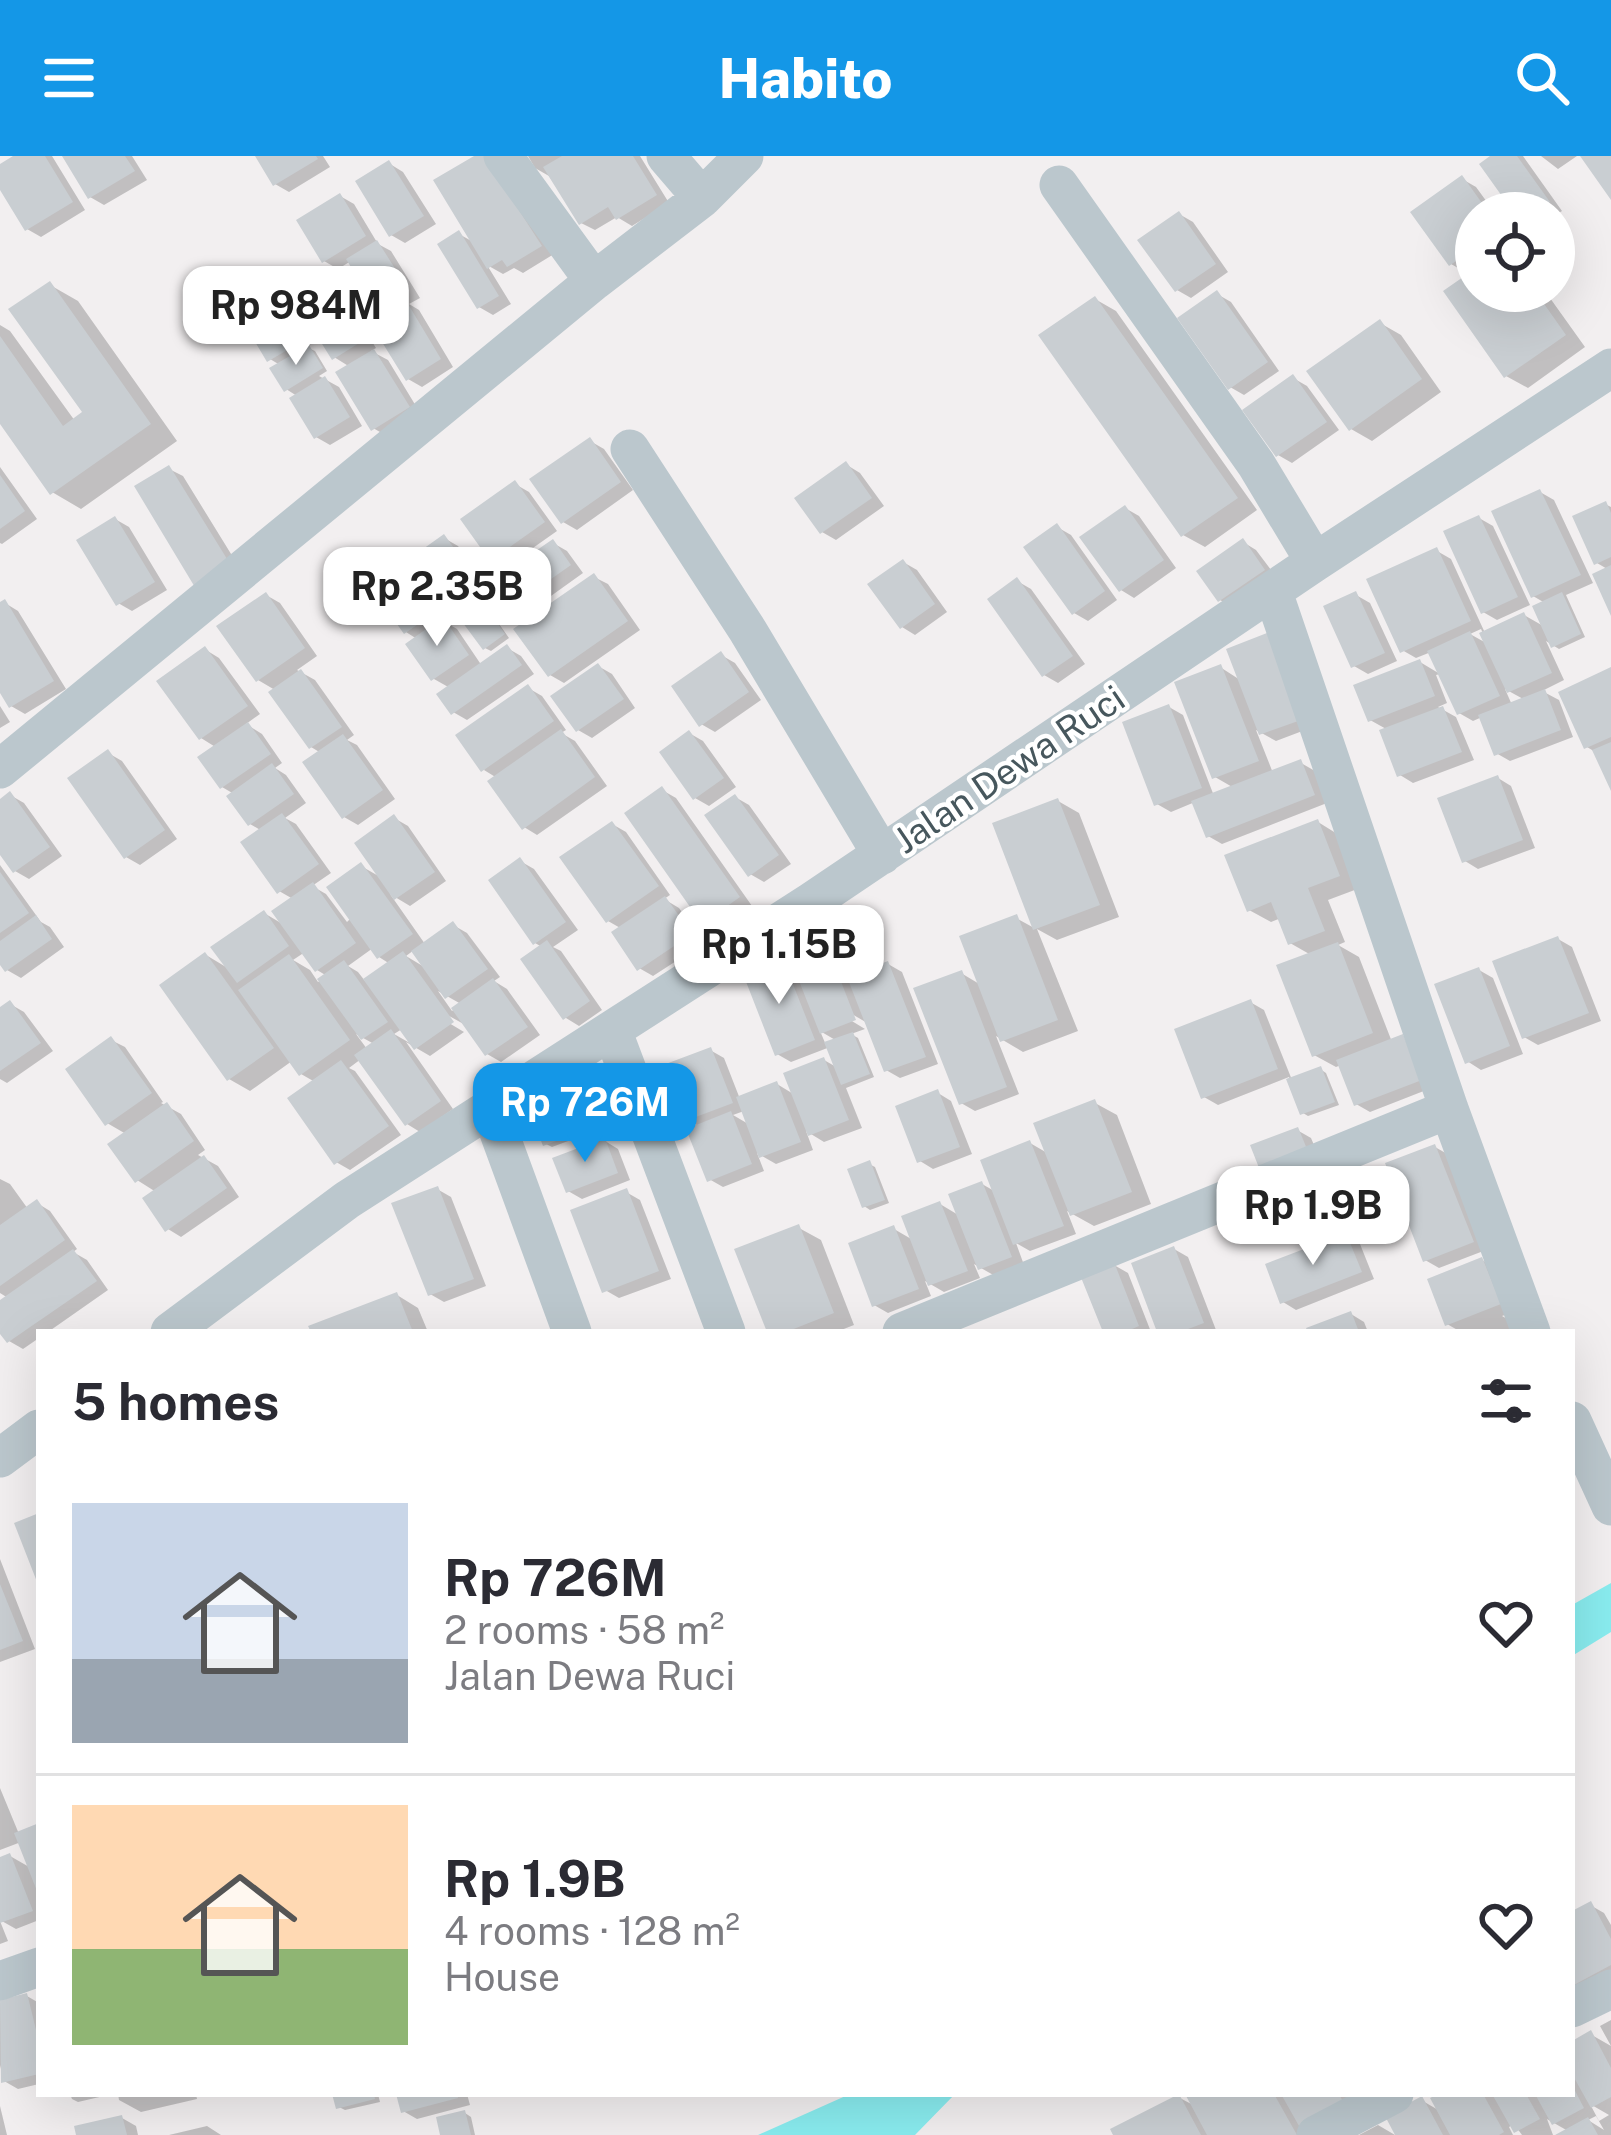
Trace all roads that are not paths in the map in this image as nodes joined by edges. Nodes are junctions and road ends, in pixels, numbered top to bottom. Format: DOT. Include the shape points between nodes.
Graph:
graph roads {
  1 [pos="503,156"];
  2 [pos="666,156"];
  3 [pos="744,156"];
  4 [pos="1058,185"];
  5 [pos="702,198"];
  6 [pos="594,281"];
  7 [pos="1611,368"];
  8 [pos="630,449"];
  9 [pos="1315,562"];
  10 [pos="1273,592"];
  11 [pos="0,769"];
  12 [pos="882,855"];
  13 [pos="612,1030"];
  14 [pos="490,1108"];
  15 [pos="1449,1109"];
  16 [pos="174,1329"];
  17 [pos="571,1329"];
  18 [pos="725,1329"];
  19 [pos="909,1329"];
  20 [pos="1530,1329"];
  21 [pos="1575,1428"];
  22 [pos="36,1431"];
  23 [pos="0,1458"];
  24 [pos="1611,1506"];
  25 [pos="36,1968"];
  26 [pos="0,1981"];
  27 [pos="1611,1989"];
  28 [pos="1575,2007"];
  29 [pos="1388,2097"];
  30 [pos="1316,2135"];
  1 -- 6 [label="street"];
  2 -- 5 [label="street"];
  3 -- 5 [label="street"];
  4 -- 9 [label="street" via="1256,464"];
  5 -- 6 [label="street"];
  6 -- 11 [label="street"];
  7 -- 9 [label="street, Jalan Dewa Ruci"];
  8 -- 12 [label="street"];
  9 -- 10 [label="street, Jalan Dewa Ruci"];
  10 -- 12 [label="street, Jalan Dewa Ruci"];
  10 -- 15 [label="street"];
  12 -- 13 [label="street, Jalan Dewa Ruci"];
  13 -- 14 [label="street, Jalan Dewa Ruci"];
  13 -- 18 [label="street"];
  14 -- 16 [label="street, Jalan Dewa Ruci" via="347,1200"];
  14 -- 17 [label="street"];
  15 -- 19 [label="street"];
  15 -- 20 [label="street"];
  21 -- 24 [label="street"];
  22 -- 23 [label="street"];
  25 -- 26 [label="street"];
  27 -- 28 [label="street"];
  29 -- 30 [label="street"];
}
